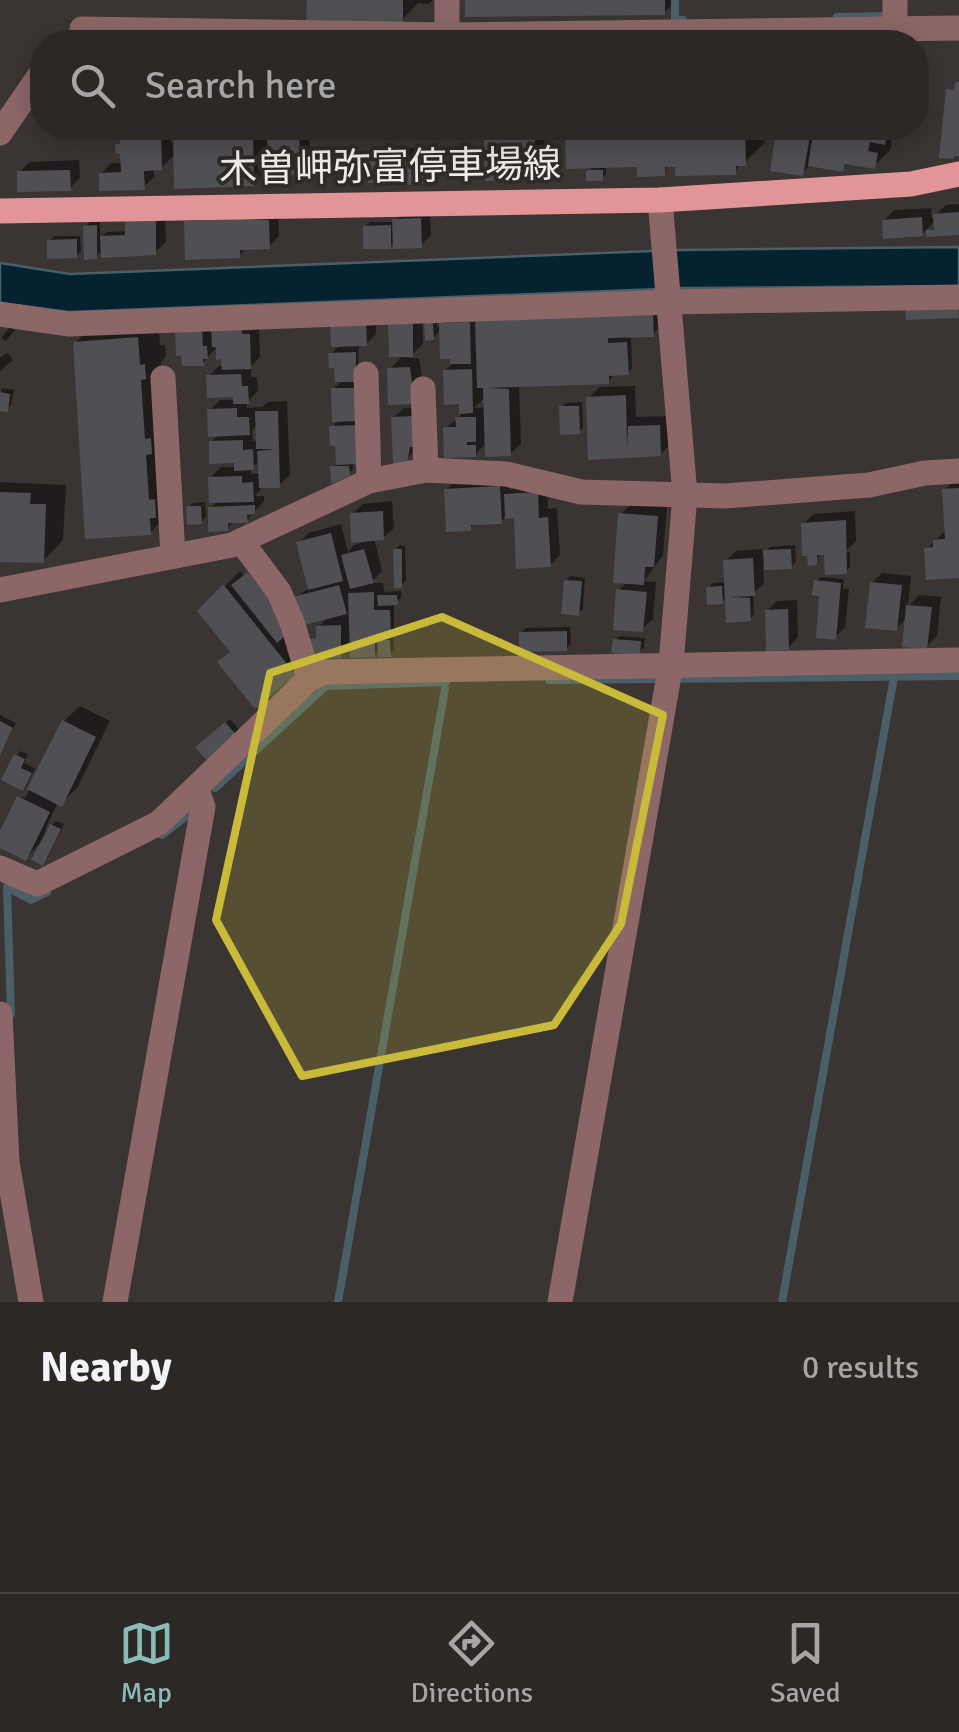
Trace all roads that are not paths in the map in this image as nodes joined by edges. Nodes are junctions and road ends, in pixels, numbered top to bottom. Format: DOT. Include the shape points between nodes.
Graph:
graph roads {
  1 [pos="447,0"];
  2 [pos="895,0"];
  3 [pos="895,28"];
  4 [pos="959,28"];
  5 [pos="446,30"];
  6 [pos="767,30"];
  7 [pos="30,90"];
  8 [pos="0,134"];
  9 [pos="959,174"];
  10 [pos="660,200"];
  11 [pos="0,211"];
  12 [pos="669,298"];
  13 [pos="959,298"];
  14 [pos="0,314"];
  15 [pos="366,374"];
  16 [pos="163,378"];
  17 [pos="423,389"];
  18 [pos="426,470"];
  19 [pos="959,471"];
  20 [pos="369,481"];
  21 [pos="685,495"];
  22 [pos="241,541"];
  23 [pos="173,556"];
  24 [pos="0,590"];
  25 [pos="959,660"];
  26 [pos="669,674"];
  27 [pos="308,679"];
  28 [pos="197,790"];
  29 [pos="0,868"];
  30 [pos="0,1014"];
  31 [pos="32,1302"];
  32 [pos="115,1302"];
  33 [pos="560,1302"];
  1 -- 5 [label="street"];
  2 -- 3 [label="street"];
  3 -- 4 [label="street"];
  3 -- 6 [label="street"];
  7 -- 8 [label="street"];
  9 -- 10 [label="main road, 木曽岬弥富停車場線" via="911,184"];
  10 -- 11 [label="main road, 木曽岬弥富停車場線"];
  10 -- 12 [label="street"];
  12 -- 13 [label="street"];
  12 -- 14 [label="street" via="68,324"];
  12 -- 21 [label="street"];
  15 -- 20 [label="street"];
  16 -- 23 [label="street"];
  17 -- 18 [label="street"];
  18 -- 20 [label="street"];
  18 -- 21 [label="street" via="506,474 581,492"];
  19 -- 21 [label="street" via="869,484"];
  20 -- 22 [label="street"];
  21 -- 26 [label="street"];
  22 -- 23 [label="street"];
  22 -- 27 [label="street" via="279,592"];
  23 -- 24 [label="street"];
  25 -- 26 [label="street"];
  26 -- 27 [label="street" via="325,672"];
  26 -- 33 [label="street"];
  27 -- 28 [label="street"];
  28 -- 29 [label="street" via="159,822 37,884"];
  28 -- 32 [label="street" via="203,807"];
  30 -- 31 [label="street" via="8,1162"];
}
